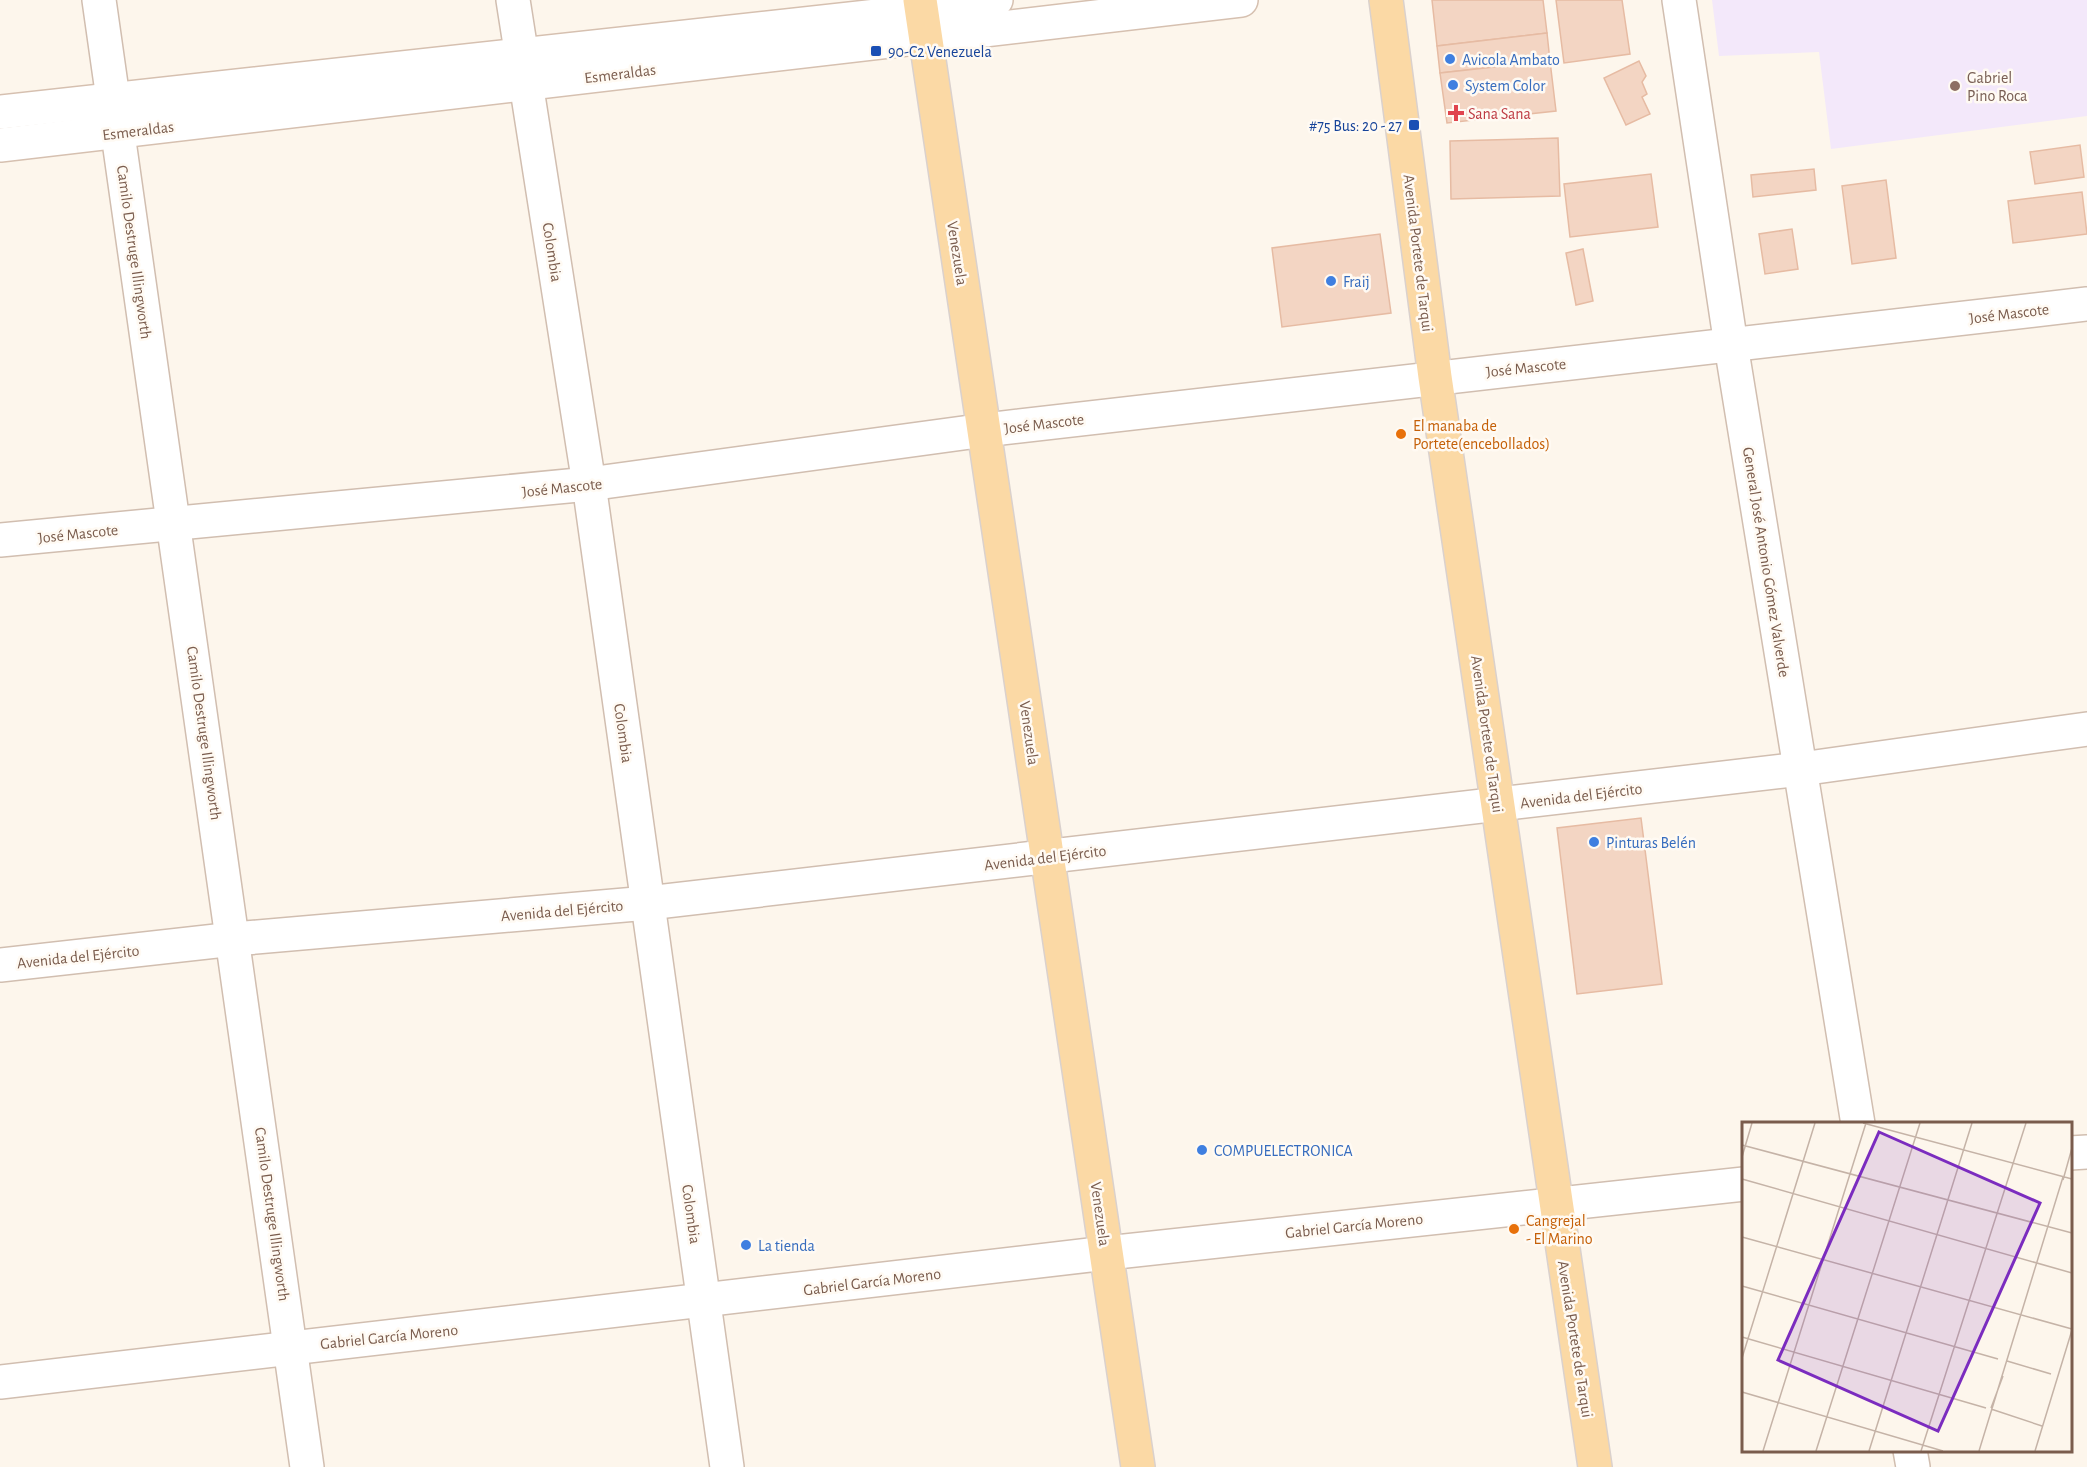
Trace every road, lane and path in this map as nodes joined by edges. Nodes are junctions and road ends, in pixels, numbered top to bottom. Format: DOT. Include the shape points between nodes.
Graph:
graph roads {
  1 [pos="99,0"];
  2 [pos="513,0"];
  3 [pos="996,0"];
  4 [pos="1241,0"];
  5 [pos="1386,0"];
  6 [pos="1679,0"];
  7 [pos="923,16"];
  8 [pos="524,70"];
  9 [pos="113,98"];
  10 [pos="0,111"];
  11 [pos="118,132"];
  12 [pos="0,145"];
  13 [pos="2087,304"];
  14 [pos="1731,345"];
  15 [pos="1435,377"];
  16 [pos="985,430"];
  17 [pos="589,484"];
  18 [pos="175,523"];
  19 [pos="0,540"];
  20 [pos="2087,729"];
  21 [pos="1801,769"];
  22 [pos="1498,805"];
  23 [pos="1048,857"];
  24 [pos="648,903"];
  25 [pos="234,939"];
  26 [pos="0,965"];
  27 [pos="1858,1122"];
  28 [pos="2087,1152"];
  29 [pos="2072,1153"];
  30 [pos="1742,1184"];
  31 [pos="1556,1203"];
  32 [pos="1107,1253"];
  33 [pos="705,1301"];
  34 [pos="292,1347"];
  35 [pos="0,1382"];
  36 [pos="1910,1452"];
  37 [pos="307,1467"];
  38 [pos="727,1467"];
  39 [pos="1138,1467"];
  40 [pos="1595,1467"];
  41 [pos="1913,1467"];
  1 -- 9 [label="street, Camilo Destruge Illingworth"];
  2 -- 8 [label="street, Colombia"];
  3 -- 7 [label="street, Esmeraldas"];
  4 -- 7 [label="street, Esmeraldas"];
  5 -- 15 [label="main road, Avenida Portete de Tarqui"];
  6 -- 14 [label="street, General José Antonio Gómez Valverde"];
  7 -- 8 [label="street, Esmeraldas"];
  7 -- 16 [label="main road, Venezuela"];
  8 -- 9 [label="street, Esmeraldas"];
  8 -- 11 [label="street, Esmeraldas"];
  8 -- 17 [label="street, Colombia"];
  9 -- 10 [label="street, Esmeraldas"];
  9 -- 11 [label="street, Camilo Destruge Illingworth"];
  11 -- 12 [label="street, Esmeraldas"];
  11 -- 18 [label="street, Camilo Destruge Illingworth"];
  13 -- 14 [label="street, José Mascote"];
  14 -- 15 [label="street, José Mascote"];
  14 -- 21 [label="street, General José Antonio Gómez Valverde"];
  15 -- 16 [label="street, José Mascote"];
  15 -- 22 [label="main road, Avenida Portete de Tarqui"];
  16 -- 17 [label="street, José Mascote"];
  16 -- 23 [label="main road, Venezuela"];
  17 -- 18 [label="street, José Mascote"];
  17 -- 24 [label="street, Colombia"];
  18 -- 19 [label="street, José Mascote"];
  18 -- 25 [label="street, Camilo Destruge Illingworth"];
  20 -- 21 [label="street, Avenida del Ejército"];
  21 -- 22 [label="street, Avenida del Ejército"];
  21 -- 27 [label="street, General José Antonio Gómez Valverde"];
  22 -- 23 [label="street, Avenida del Ejército"];
  22 -- 31 [label="main road, Avenida Portete de Tarqui"];
  23 -- 24 [label="street, Avenida del Ejército"];
  23 -- 32 [label="main road, Venezuela"];
  24 -- 25 [label="street, Avenida del Ejército"];
  24 -- 33 [label="street, Colombia"];
  25 -- 26 [label="street, Avenida del Ejército"];
  25 -- 34 [label="street, Camilo Destruge Illingworth"];
  28 -- 29 [label="street"];
  30 -- 31 [label="street, Gabriel García Moreno"];
  31 -- 32 [label="street, Gabriel García Moreno"];
  31 -- 40 [label="main road, Avenida Portete de Tarqui"];
  32 -- 33 [label="street, Gabriel García Moreno"];
  32 -- 39 [label="main road, Venezuela"];
  33 -- 34 [label="street, Gabriel García Moreno"];
  33 -- 38 [label="street, Colombia"];
  34 -- 35 [label="street, Gabriel García Moreno"];
  34 -- 37 [label="street, Camilo Destruge Illingworth"];
  36 -- 41 [label="street"];
}
